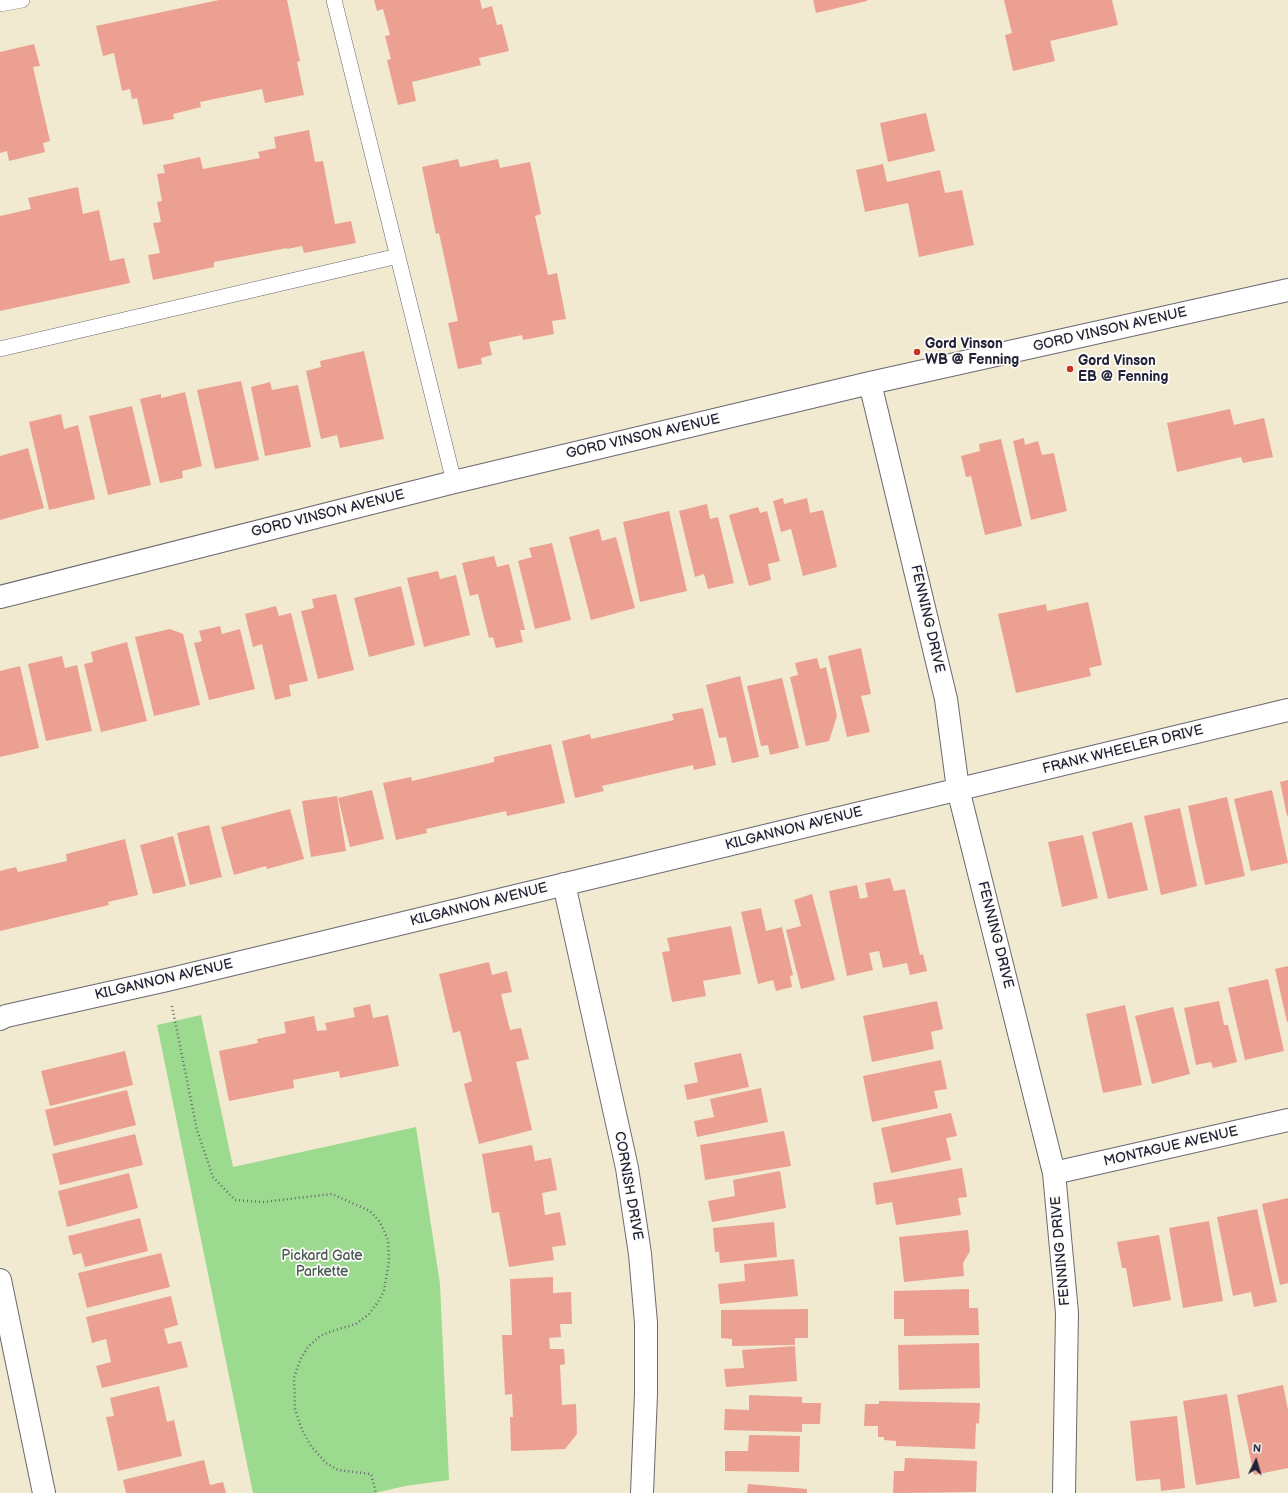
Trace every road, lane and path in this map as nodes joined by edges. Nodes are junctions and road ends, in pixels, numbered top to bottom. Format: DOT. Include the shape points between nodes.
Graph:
graph roads {
  1 [pos="22,0"];
  2 [pos="334,0"];
  3 [pos="0,4"];
  4 [pos="398,256"];
  5 [pos="1288,290"];
  6 [pos="0,349"];
  7 [pos="870,383"];
  8 [pos="454,482"];
  9 [pos="0,597"];
  10 [pos="1288,710"];
  11 [pos="958,789"];
  12 [pos="564,884"];
  13 [pos="167,980"];
  14 [pos="0,1019"];
  15 [pos="1288,1120"];
  16 [pos="1054,1173"];
  17 [pos="0,1280"];
  18 [pos="44,1493"];
  19 [pos="376,1493"];
  20 [pos="642,1493"];
  21 [pos="1064,1493"];
  1 -- 3 [label="lane"];
  2 -- 4 [label="lane"];
  4 -- 6 [label="lane"];
  4 -- 8 [label="lane"];
  5 -- 7 [label="street, GORD VINSON AVENUE"];
  7 -- 8 [label="street, GORD VINSON AVENUE"];
  7 -- 11 [label="street, FENNING DRIVE" via="946,699"];
  8 -- 9 [label="street, GORD VINSON AVENUE"];
  10 -- 11 [label="street, FRANK WHEELER DRIVE"];
  11 -- 12 [label="street, KILGANNON AVENUE"];
  11 -- 16 [label="street, FENNING DRIVE"];
  12 -- 13 [label="street, KILGANNON AVENUE"];
  12 -- 20 [label="street, CORNISH DRIVE" via="627,1168 640,1254 646,1322"];
  13 -- 14 [label="street, KILGANNON AVENUE"];
  13 -- 19 [label="path" via="198,1130 213,1177 235,1200 263,1202 332,1194 370,1211 380,1222 388,1240 389,1261 384,1291 378,1302 369,1314 356,1324 320,1336 308,1347 294,1378 295,1409 311,1446 326,1463 338,1470 371,1474"];
  15 -- 16 [label="street, MONTAGUE AVENUE"];
  16 -- 21 [label="street, FENNING DRIVE" via="1067,1313"];
  17 -- 18 [label="street"];
}
